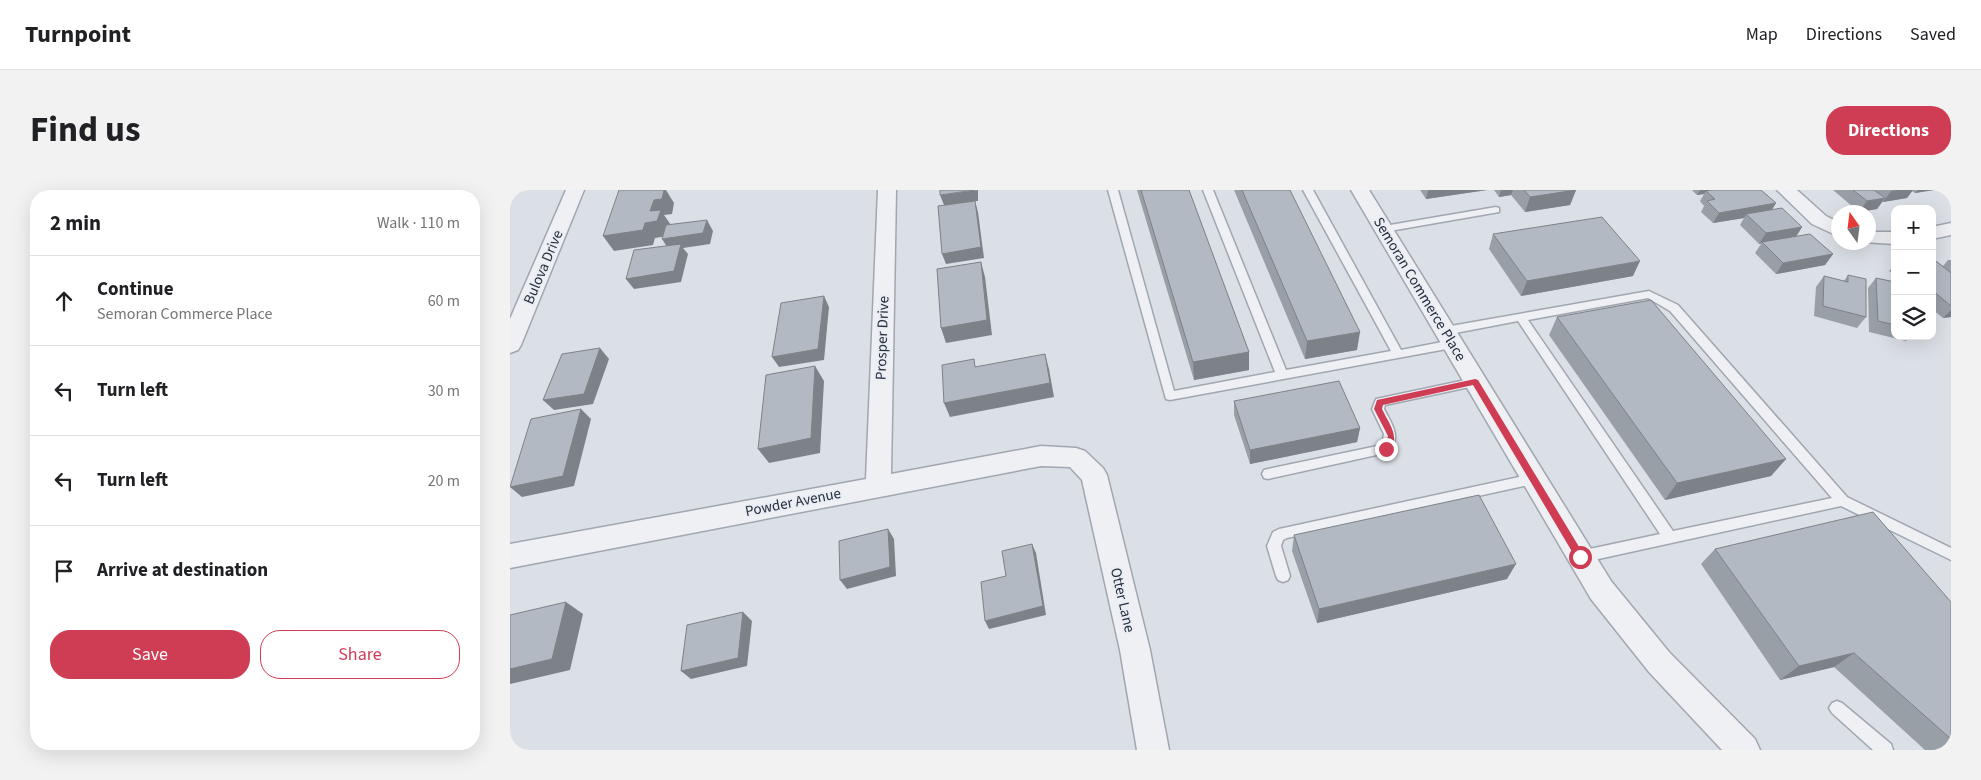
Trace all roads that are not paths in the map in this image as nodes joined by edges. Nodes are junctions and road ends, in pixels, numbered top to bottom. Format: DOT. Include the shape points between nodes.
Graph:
graph roads {
  1 [pos="575,190"];
  2 [pos="887,190"];
  3 [pos="1113,190"];
  4 [pos="1208,190"];
  5 [pos="1308,190"];
  6 [pos="1360,190"];
  7 [pos="1786,190"];
  8 [pos="1496,210"];
  9 [pos="1831,226"];
  10 [pos="1384,229"];
  11 [pos="1951,229"];
  12 [pos="1936,232"];
  13 [pos="1876,238"];
  14 [pos="1891,238"];
  15 [pos="1520,317"];
  16 [pos="1449,337"];
  17 [pos="510,345"];
  18 [pos="1396,353"];
  19 [pos="1282,375"];
  20 [pos="1475,382"];
  21 [pos="1076,458"];
  22 [pos="1268,474"];
  23 [pos="1533,480"];
  24 [pos="878,486"];
  25 [pos="1842,501"];
  26 [pos="1670,538"];
  27 [pos="1951,554"];
  28 [pos="510,556"];
  29 [pos="1580,557"];
  30 [pos="1283,576"];
  31 [pos="1837,708"];
  32 [pos="1153,750"];
  33 [pos="1744,750"];
  34 [pos="1886,750"];
  1 -- 17 [label="street, Bulova Drive"];
  2 -- 24 [label="street, Prosper Drive"];
  3 -- 19 [label="lane" via="1170,396"];
  4 -- 19 [label="lane"];
  5 -- 18 [label="lane"];
  6 -- 10 [label="street, Semoran Commerce Place"];
  7 -- 9 [label="street"];
  8 -- 10 [label="lane"];
  10 -- 16 [label="street, Semoran Commerce Place"];
  11 -- 12 [label="street"];
  13 -- 14 [label="street"];
  15 -- 16 [label="lane"];
  15 -- 25 [label="lane" via="1649,294 1674,308"];
  15 -- 26 [label="lane"];
  16 -- 18 [label="lane"];
  16 -- 20 [label="street, Semoran Commerce Place"];
  18 -- 19 [label="lane"];
  20 -- 22 [label="lane" via="1380,402 1377,407 1392,440 1384,451"];
  20 -- 23 [label="street, Semoran Commerce Place"];
  21 -- 24 [label="street, Powder Avenue" via="1041,456"];
  21 -- 32 [label="street, Otter Lane" via="1094,475 1135,650"];
  23 -- 29 [label="street, Semoran Commerce Place"];
  23 -- 30 [label="lane" via="1284,533 1278,536 1274,546"];
  24 -- 28 [label="street, Powder Avenue"];
  25 -- 26 [label="lane"];
  25 -- 27 [label="lane"];
  26 -- 29 [label="lane"];
  29 -- 33 [label="street, Semoran Commerce Place" via="1600,590 1659,662"];
  31 -- 34 [label="lane"];
}
